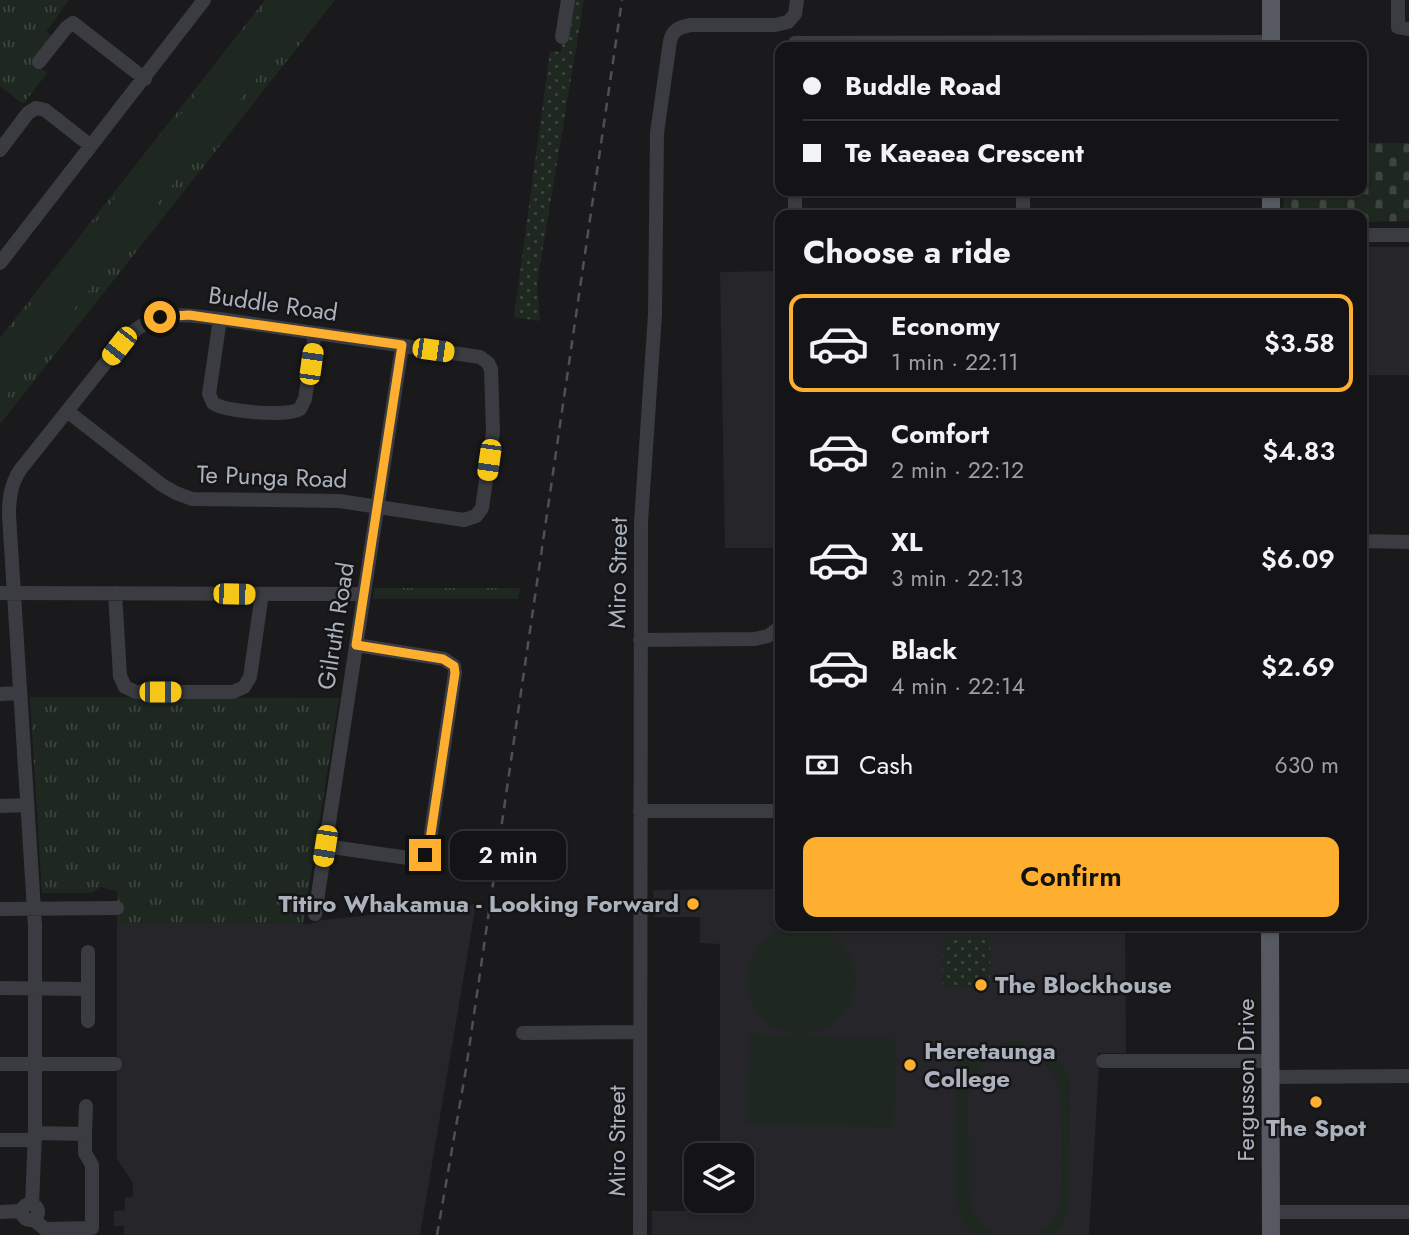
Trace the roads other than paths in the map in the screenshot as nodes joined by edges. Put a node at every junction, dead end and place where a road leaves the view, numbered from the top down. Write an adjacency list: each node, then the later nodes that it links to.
1 (204, 0): 12 (street)
2 (568, 0): 8 (street)
3 (797, 0): 6 (street)
4 (1270, 0): 10 (main road)
5 (1398, 0): 7 (street)
6 (788, 22): 9 (street); 31 (street, Miro Street)
7 (1409, 29)
8 (562, 37)
9 (795, 42)
10 (1271, 42)
11 (39, 62): 12 (street)
12 (145, 79): 14 (street)
13 (2, 143): 14 (street)
14 (91, 146): 17 (street)
15 (1367, 234): 16 (street)
16 (1409, 235)
17 (5, 245): 18 (street)
18 (0, 263)
19 (220, 319): 20 (street, Buddle Road); 20 (street); 22 (street, Buddle Road)
20 (315, 333): 21 (street, Buddle Road)
21 (402, 345): 23 (street, Gilruth Road); 23 (street, Buddle Road)
22 (67, 411): 23 (street, Te Punga Road); 26 (street, Buddle Road)
23 (377, 507): 29 (street, Gilruth Road)
24 (1367, 541): 25 (street)
25 (1409, 542)
26 (7, 593): 27 (street); 33 (street, Buddle Road)
27 (115, 593): 28 (street); 28 (street)
28 (262, 594): 29 (street)
29 (363, 594): 32 (street, Gilruth Road)
30 (775, 631): 31 (street)
31 (640, 640): 37 (street, Miro Street)
32 (356, 645): 39 (street, Gilruth Road); 39 (street)
33 (20, 693): 34 (street); 35 (street, Buddle Road)
34 (0, 694)
35 (27, 805): 36 (street); 43 (street, Buddle Road)
36 (0, 806)
37 (640, 810): 38 (street); 50 (street, Miro Street)
38 (775, 811)
39 (325, 846): 40 (street, Gilruth Road)
40 (313, 906)
41 (117, 908): 43 (street)
42 (0, 909): 43 (street)
43 (33, 909): 47 (street, Buddle Road)
44 (1270, 931): 56 (main road, Fergusson Drive)
45 (88, 952): 48 (street)
46 (0, 988): 47 (street)
47 (34, 988): 48 (street); 54 (street, Buddle Road)
48 (88, 989): 49 (street)
49 (88, 1021)
50 (639, 1032): 51 (street); 67 (street, Miro Street)
51 (523, 1033)
52 (1103, 1061): 56 (street)
53 (0, 1064): 54 (street)
54 (34, 1064): 55 (street); 60 (street, Buddle Road)
55 (116, 1064)
56 (1271, 1069): 57 (street); 64 (main road, Fergusson Drive)
57 (1409, 1076)
58 (86, 1106): 59 (street)
59 (85, 1134): 60 (street); 66 (street)
60 (34, 1137): 61 (street); 62 (street, Buddle Road)
61 (0, 1140)
62 (29, 1211): 63 (street); 66 (street)
63 (0, 1212)
64 (1271, 1212): 65 (street); 68 (main road, Fergusson Drive)
65 (1409, 1212)
66 (92, 1232)
67 (640, 1235)
68 (1271, 1235)

